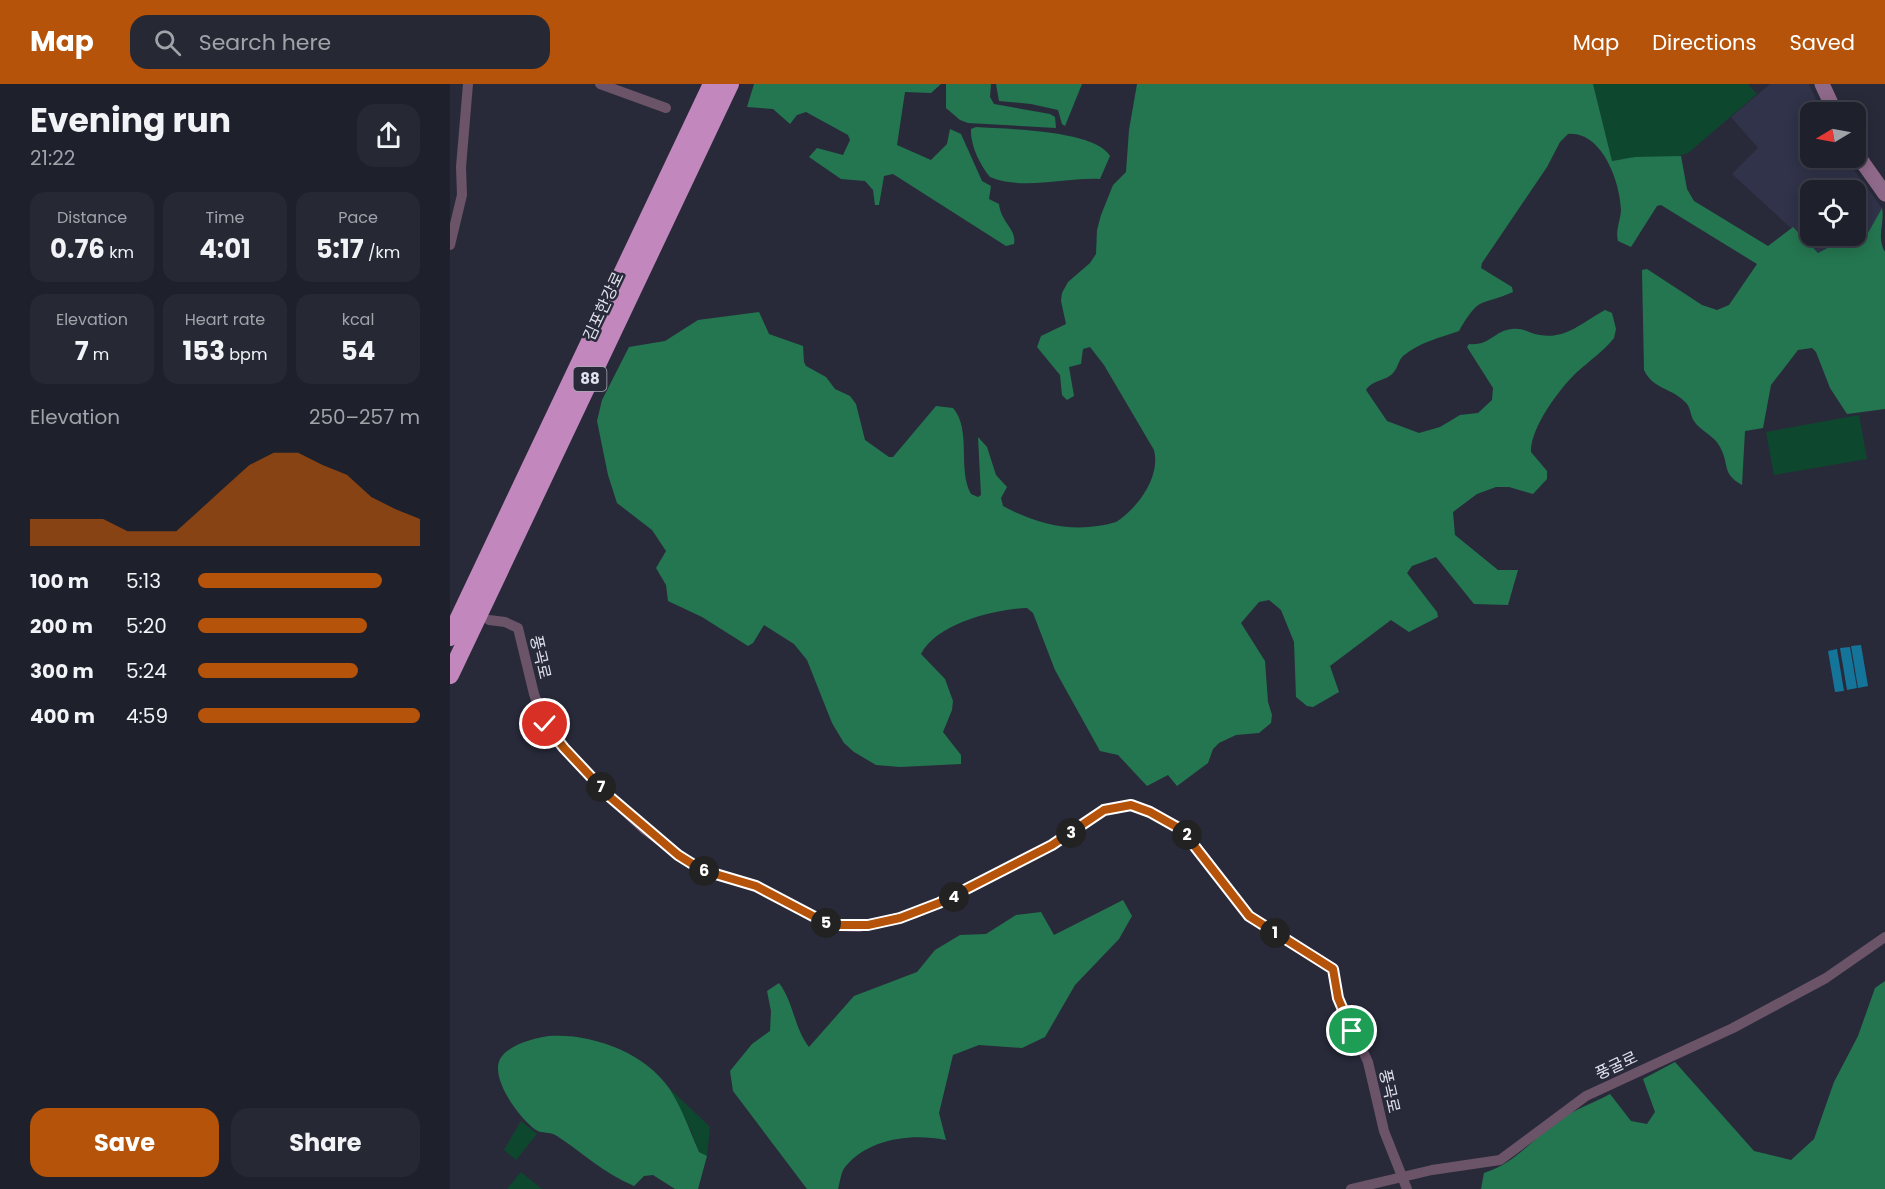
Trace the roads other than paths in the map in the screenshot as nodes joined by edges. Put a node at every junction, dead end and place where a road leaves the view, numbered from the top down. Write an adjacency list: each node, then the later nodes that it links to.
1 (468, 84): 10 (street)
2 (600, 84): 7 (street)
3 (712, 84): 12 (highway, 김포한강로 / 88)
4 (730, 84): 13 (highway, 김포한강로 / 88)
5 (1822, 84): 6 (street)
6 (1830, 102)
7 (666, 108)
8 (1866, 167): 9 (street)
9 (1885, 194)
10 (450, 245)
11 (489, 620): 15 (street, 풍곡로)
12 (450, 638)
13 (450, 675)
14 (1885, 938): 15 (street, 풍굴로)
15 (1402, 1178): 16 (street, 풍굴로); 17 (street, 풍곡로)
16 (1351, 1189)
17 (1407, 1189)

